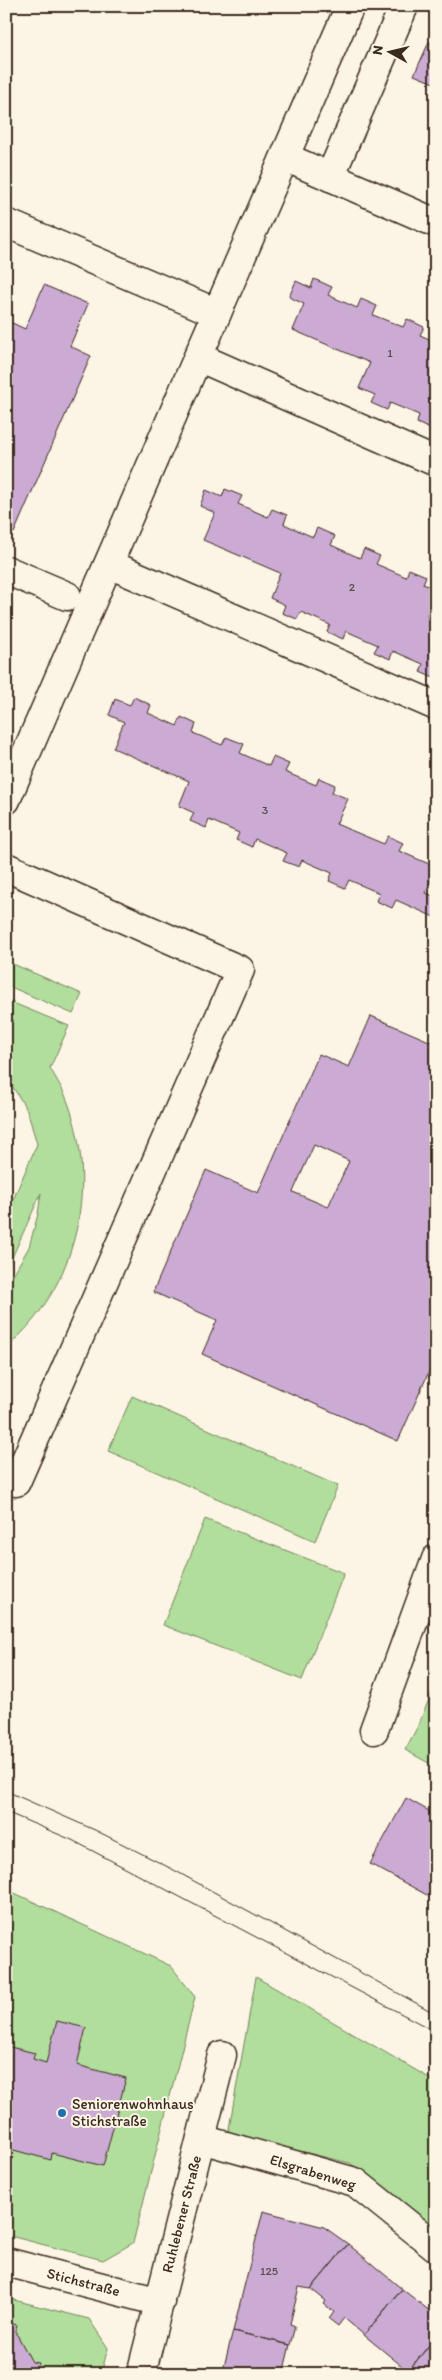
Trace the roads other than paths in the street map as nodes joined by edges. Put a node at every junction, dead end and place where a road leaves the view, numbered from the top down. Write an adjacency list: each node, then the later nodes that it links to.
1 (350, 6): 3 (street)
2 (404, 6): 4 (street)
3 (285, 157): 4 (street); 7 (street)
4 (330, 177): 6 (street)
5 (6, 223): 7 (street)
6 (436, 223)
7 (217, 313): 8 (street)
8 (198, 357): 9 (street); 10 (street)
9 (436, 462)
10 (109, 564): 13 (street); 14 (street)
11 (6, 570): 12 (street)
12 (67, 596)
13 (436, 706)
14 (6, 800)
15 (6, 867): 16 (street)
16 (16, 1482)
17 (436, 1559): 18 (street)
18 (374, 1730)
19 (222, 2055): 20 (street, Ruhlebener Straße)
20 (200, 2139): 21 (street, Elsgrabenweg); 23 (street, Ruhlebener Straße)
21 (436, 2247)
22 (6, 2262): 23 (street, Stichstraße)
23 (160, 2302): 24 (street, Ruhlebener Straße)
24 (141, 2374)

